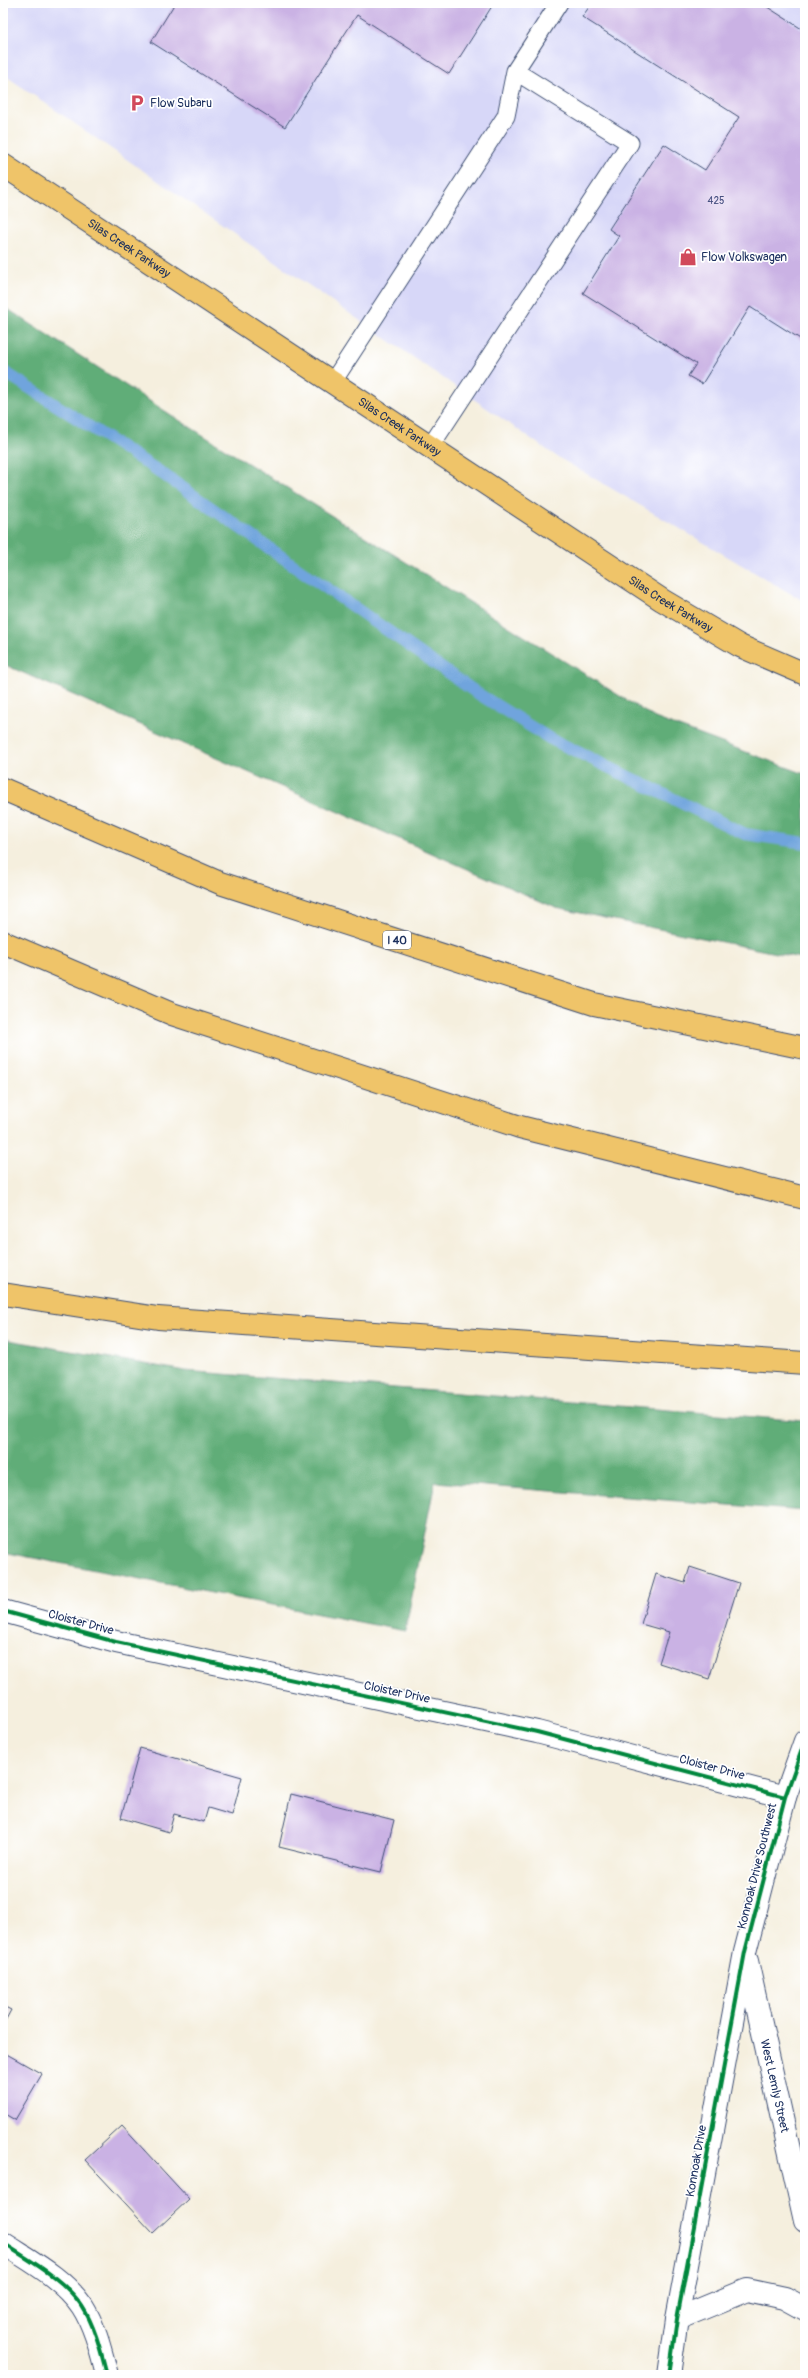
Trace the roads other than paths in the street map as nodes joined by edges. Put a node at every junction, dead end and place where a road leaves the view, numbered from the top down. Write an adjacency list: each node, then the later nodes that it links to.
1 (559, 3): 2 (lane)
2 (515, 71): 4 (lane); 5 (lane)
3 (3, 165): 4 (main road, Silas Creek Parkway)
4 (332, 383): 5 (main road, Silas Creek Parkway)
5 (430, 447): 6 (main road, Silas Creek Parkway)
6 (805, 674)
7 (3, 789): 9 (main road, I 40)
8 (3, 942): 10 (main road)
9 (805, 1048)
10 (805, 1198)
11 (3, 1294): 12 (main road)
12 (805, 1363)
13 (3, 1611): 15 (street, Cloister Drive)
14 (805, 1741): 15 (street, Konnoak Drive Southwest)
15 (785, 1797): 16 (street, Konnoak Drive Southwest)
16 (746, 1952): 17 (street, West Lemly Street); 20 (street, Konnoak Drive)
17 (805, 2221)
18 (3, 2243): 21 (street)
19 (805, 2309): 20 (street)
20 (677, 2319): 22 (street, Konnoak Drive)
21 (107, 2375)
22 (669, 2375)

